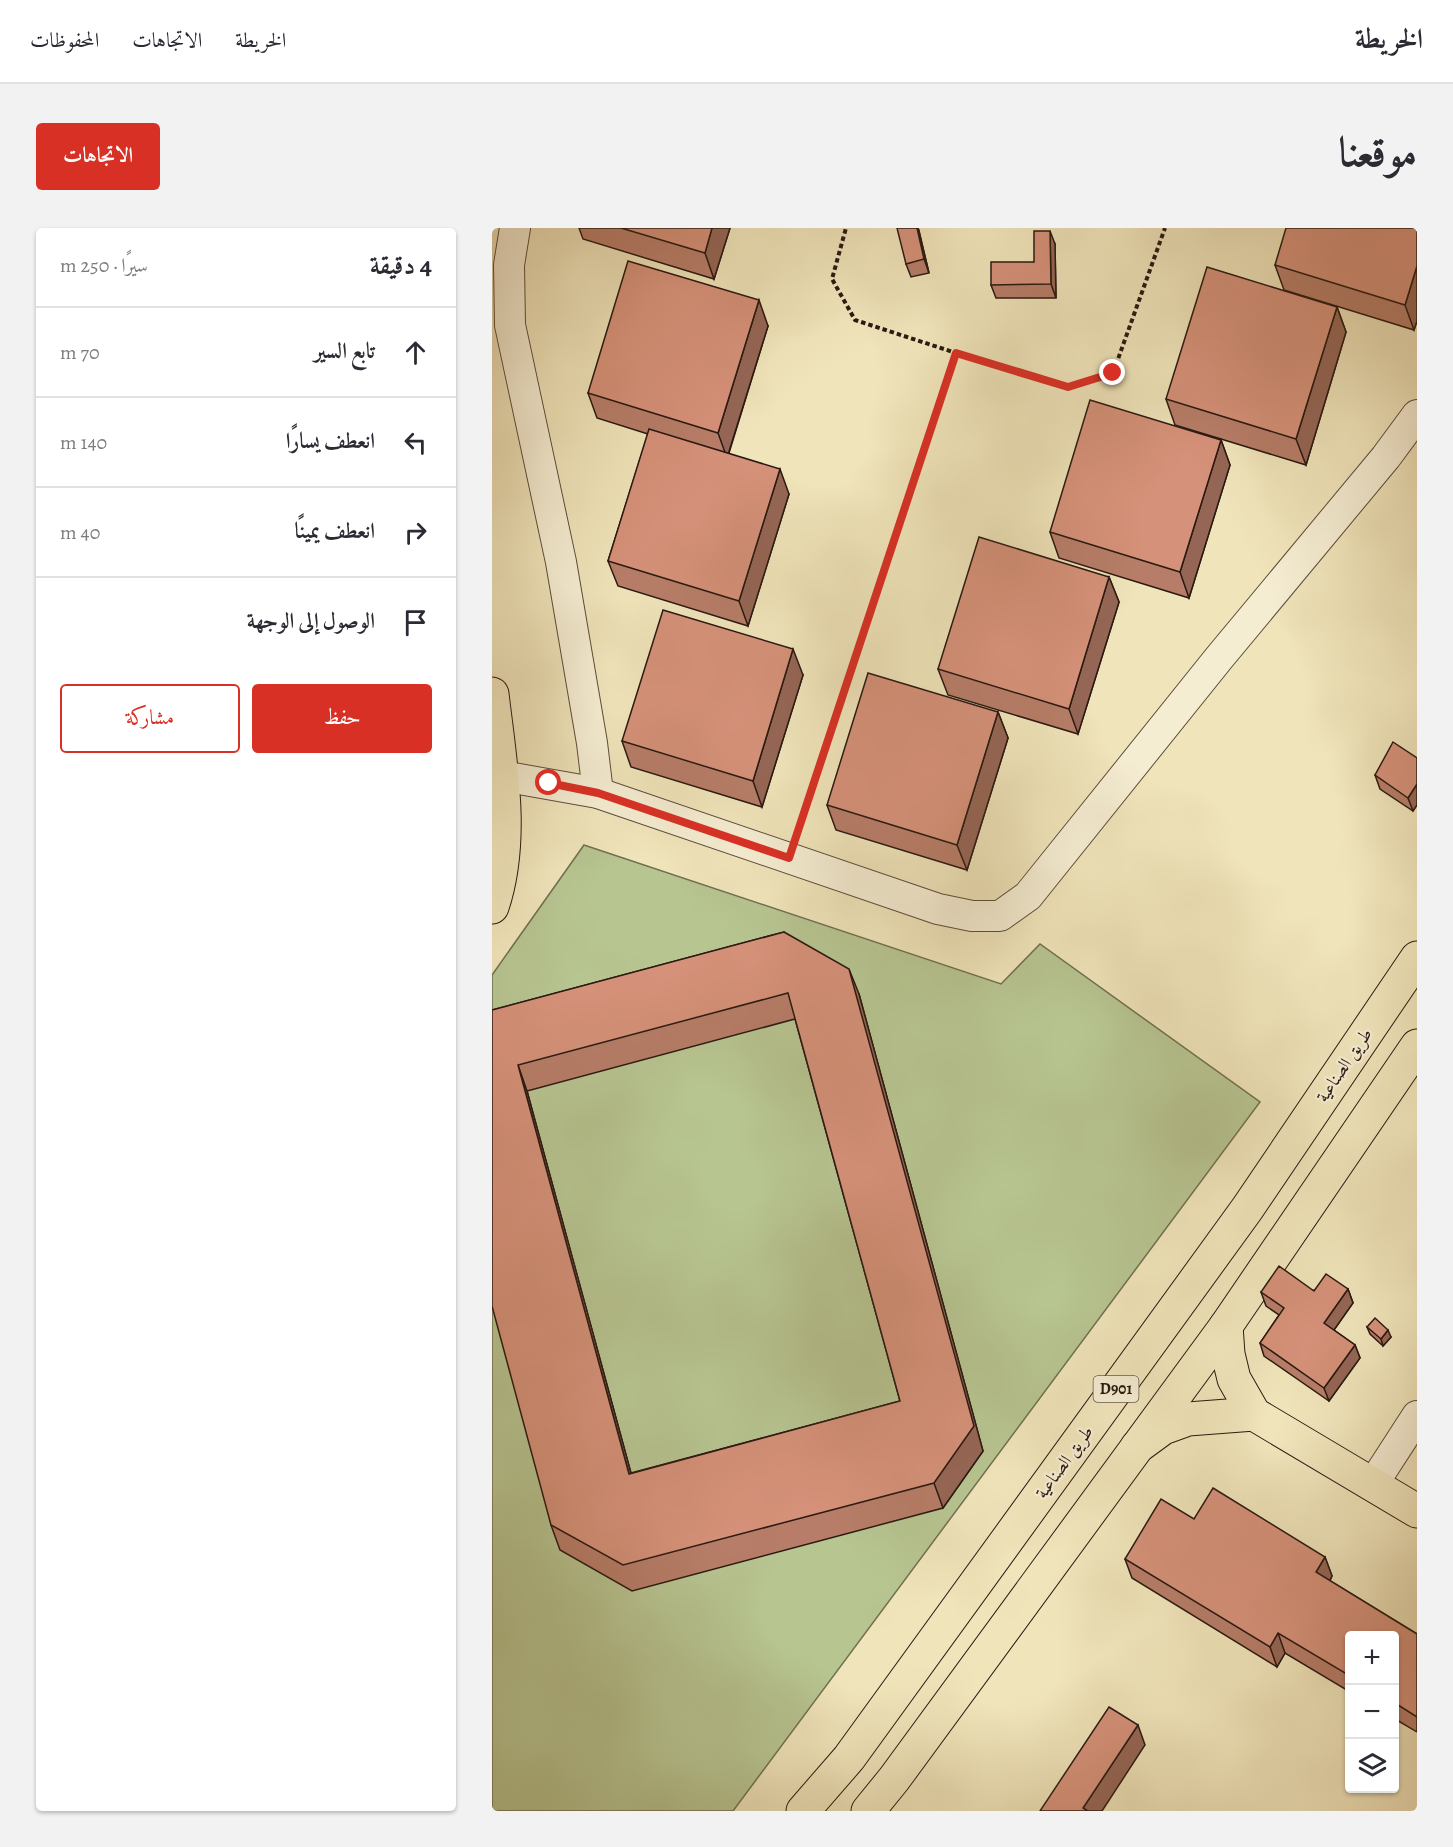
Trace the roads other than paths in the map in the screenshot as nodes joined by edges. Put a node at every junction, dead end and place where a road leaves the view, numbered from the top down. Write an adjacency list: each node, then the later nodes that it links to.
1 (515, 228): 5 (street)
2 (1417, 415): 5 (street)
3 (492, 694): 4 (main road)
4 (502, 776): 5 (street); 6 (main road)
5 (598, 793)
6 (492, 907)
7 (1417, 958): 15 (main road, طريق الصناعية / D901)
8 (1417, 1046): 9 (main road, D901)
9 (1226, 1326): 10 (main road); 12 (main road, D901)
10 (1254, 1414): 12 (main road); 13 (main road)
11 (1417, 1416): 13 (street)
12 (1137, 1448): 16 (main road, D901)
13 (1373, 1484): 14 (main road)
14 (1417, 1511)
15 (803, 1811)
16 (868, 1811)

